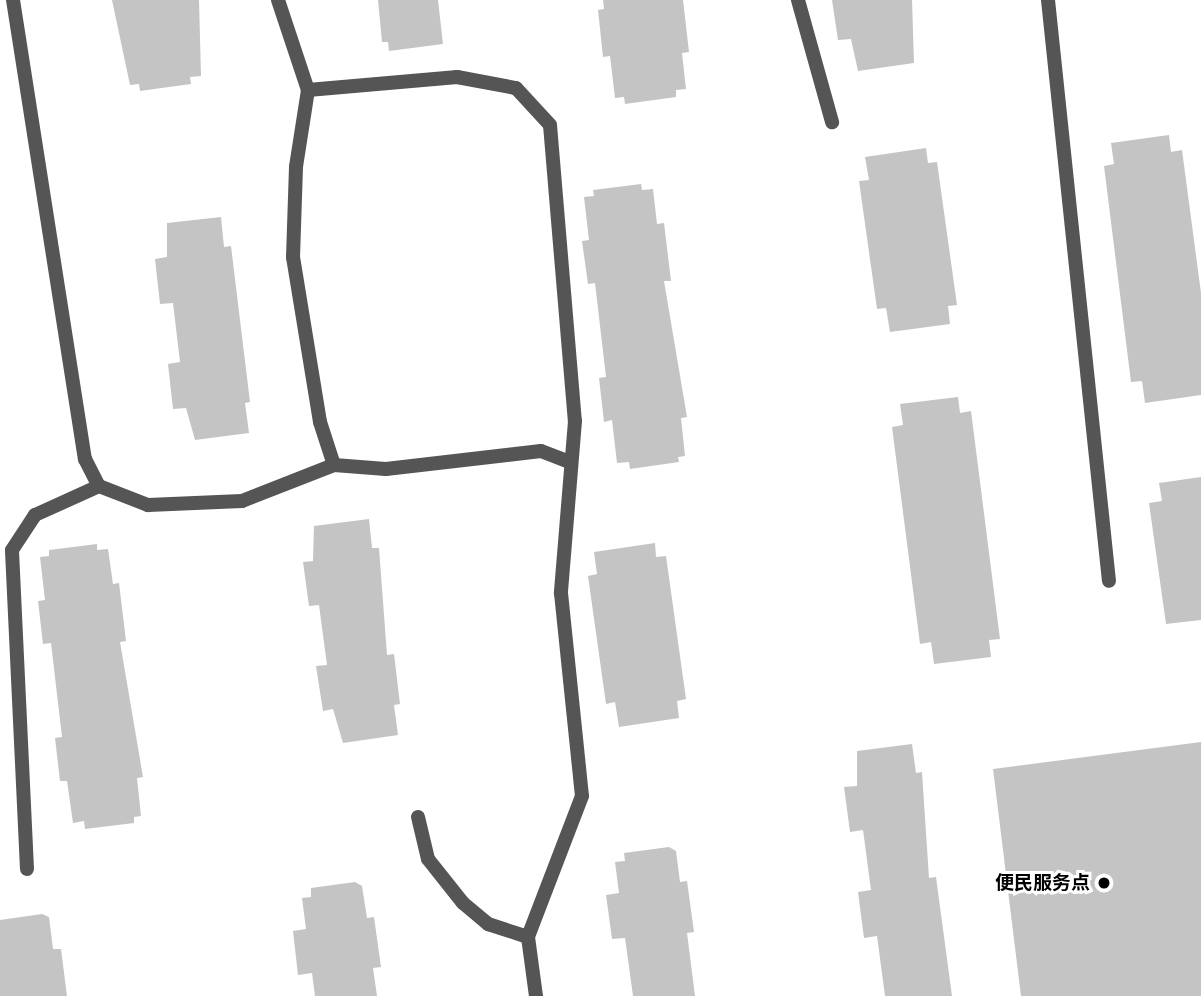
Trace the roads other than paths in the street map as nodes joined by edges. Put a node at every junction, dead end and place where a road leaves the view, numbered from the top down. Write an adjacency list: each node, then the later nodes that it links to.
1 (13, 0): 9 (street)
2 (278, 0): 5 (street)
3 (798, 0): 6 (street)
4 (1048, 0): 10 (street)
5 (308, 90): 7 (street); 8 (street)
6 (832, 122)
7 (570, 462): 8 (street); 13 (street)
8 (334, 465): 9 (street)
9 (99, 486): 12 (street)
10 (1109, 581)
11 (418, 817): 13 (street)
12 (27, 869)
13 (528, 937): 14 (street)
14 (536, 996)

